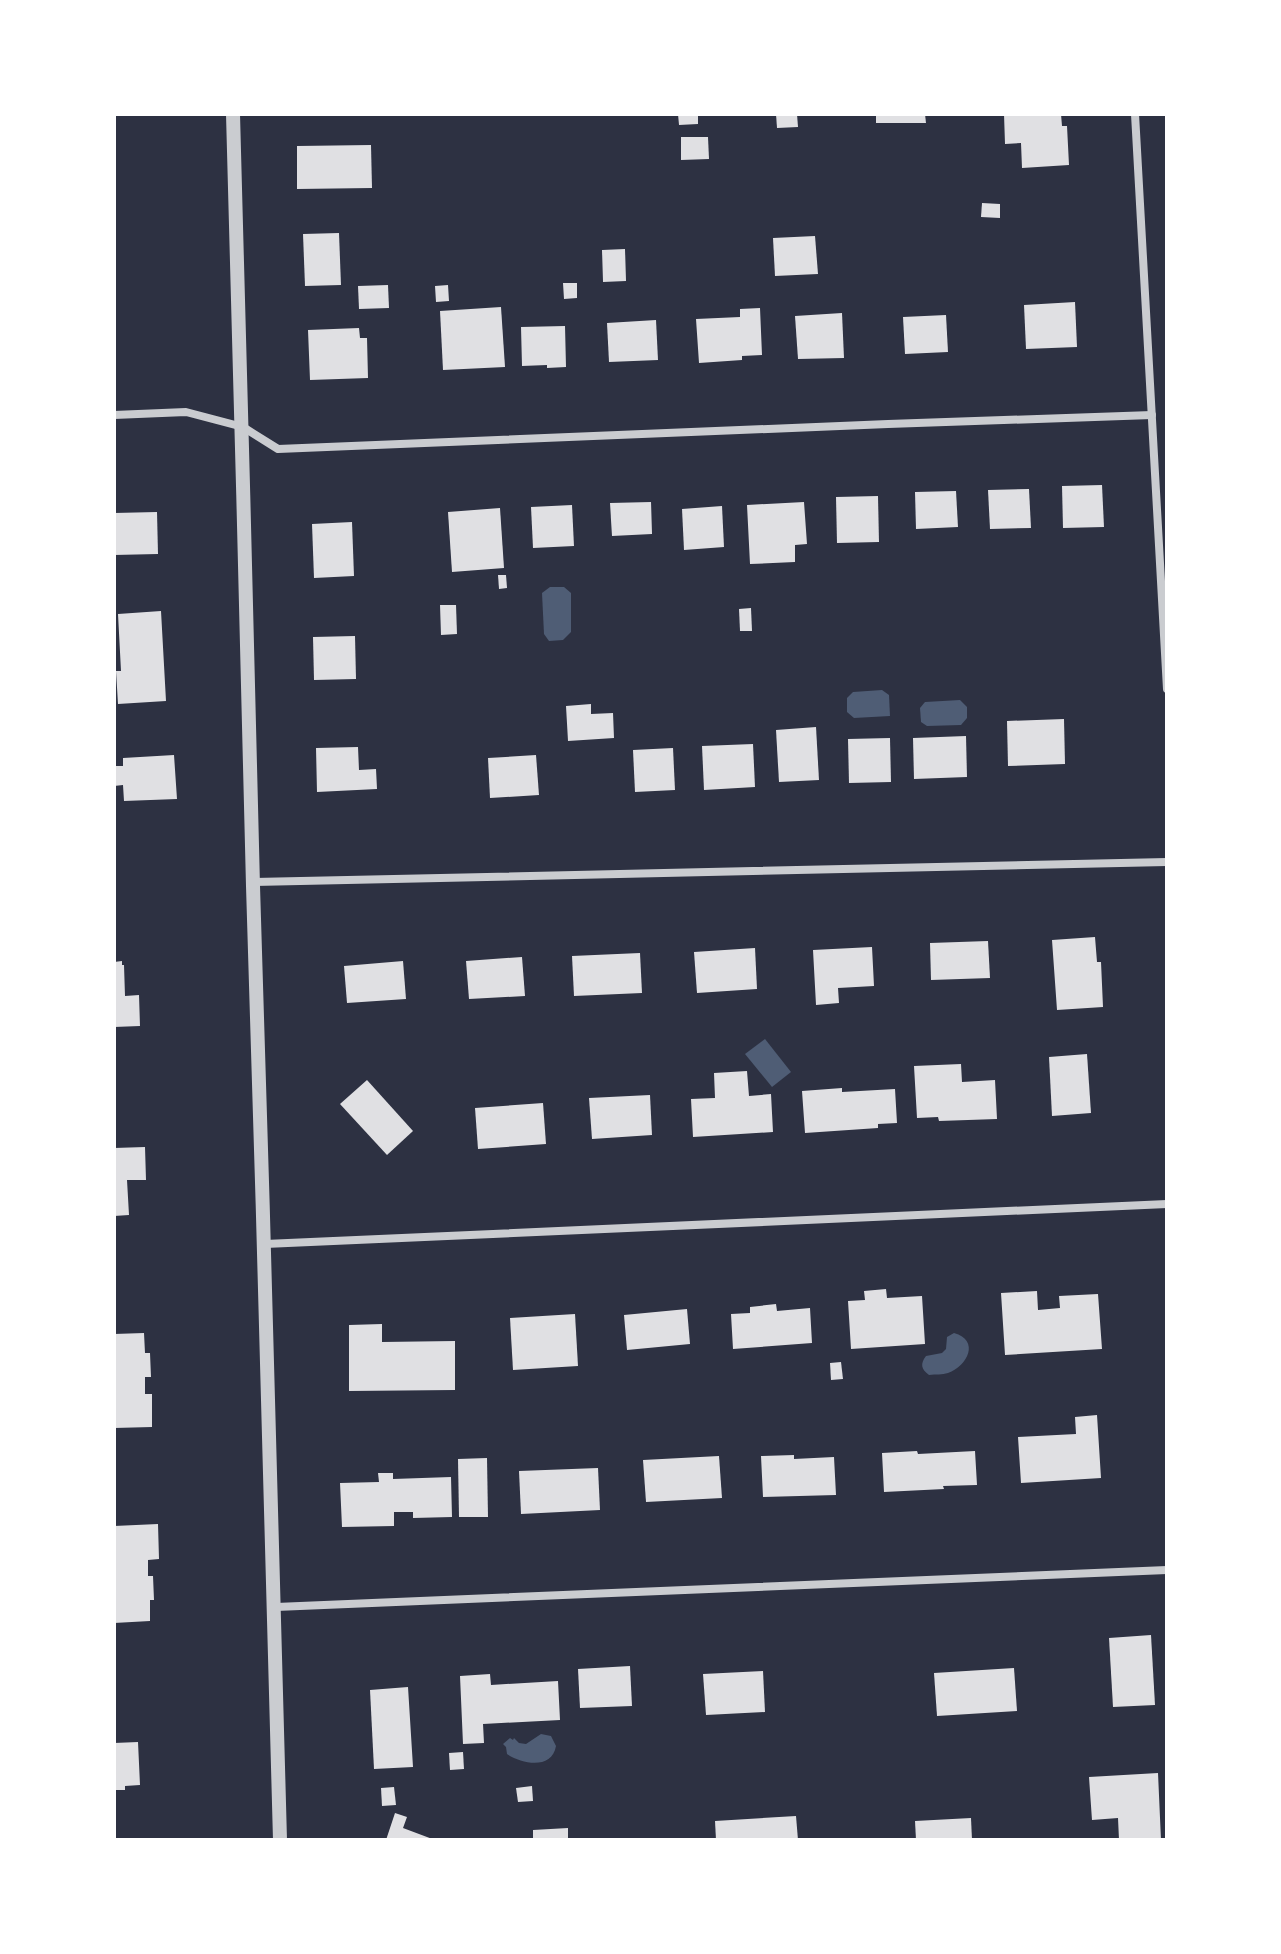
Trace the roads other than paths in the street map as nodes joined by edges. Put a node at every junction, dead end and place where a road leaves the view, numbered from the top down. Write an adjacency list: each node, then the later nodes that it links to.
1 (233, 114): 5 (street)
2 (1135, 114): 4 (street)
3 (114, 415): 5 (street)
4 (1152, 415): 5 (street); 6 (street)
5 (243, 427): 8 (street)
6 (1167, 689)
7 (1167, 862): 8 (street)
8 (253, 882): 10 (street)
9 (1167, 1204): 10 (street)
10 (265, 1244): 12 (street)
11 (1167, 1570): 12 (street)
12 (276, 1607): 13 (street)
13 (280, 1840)

